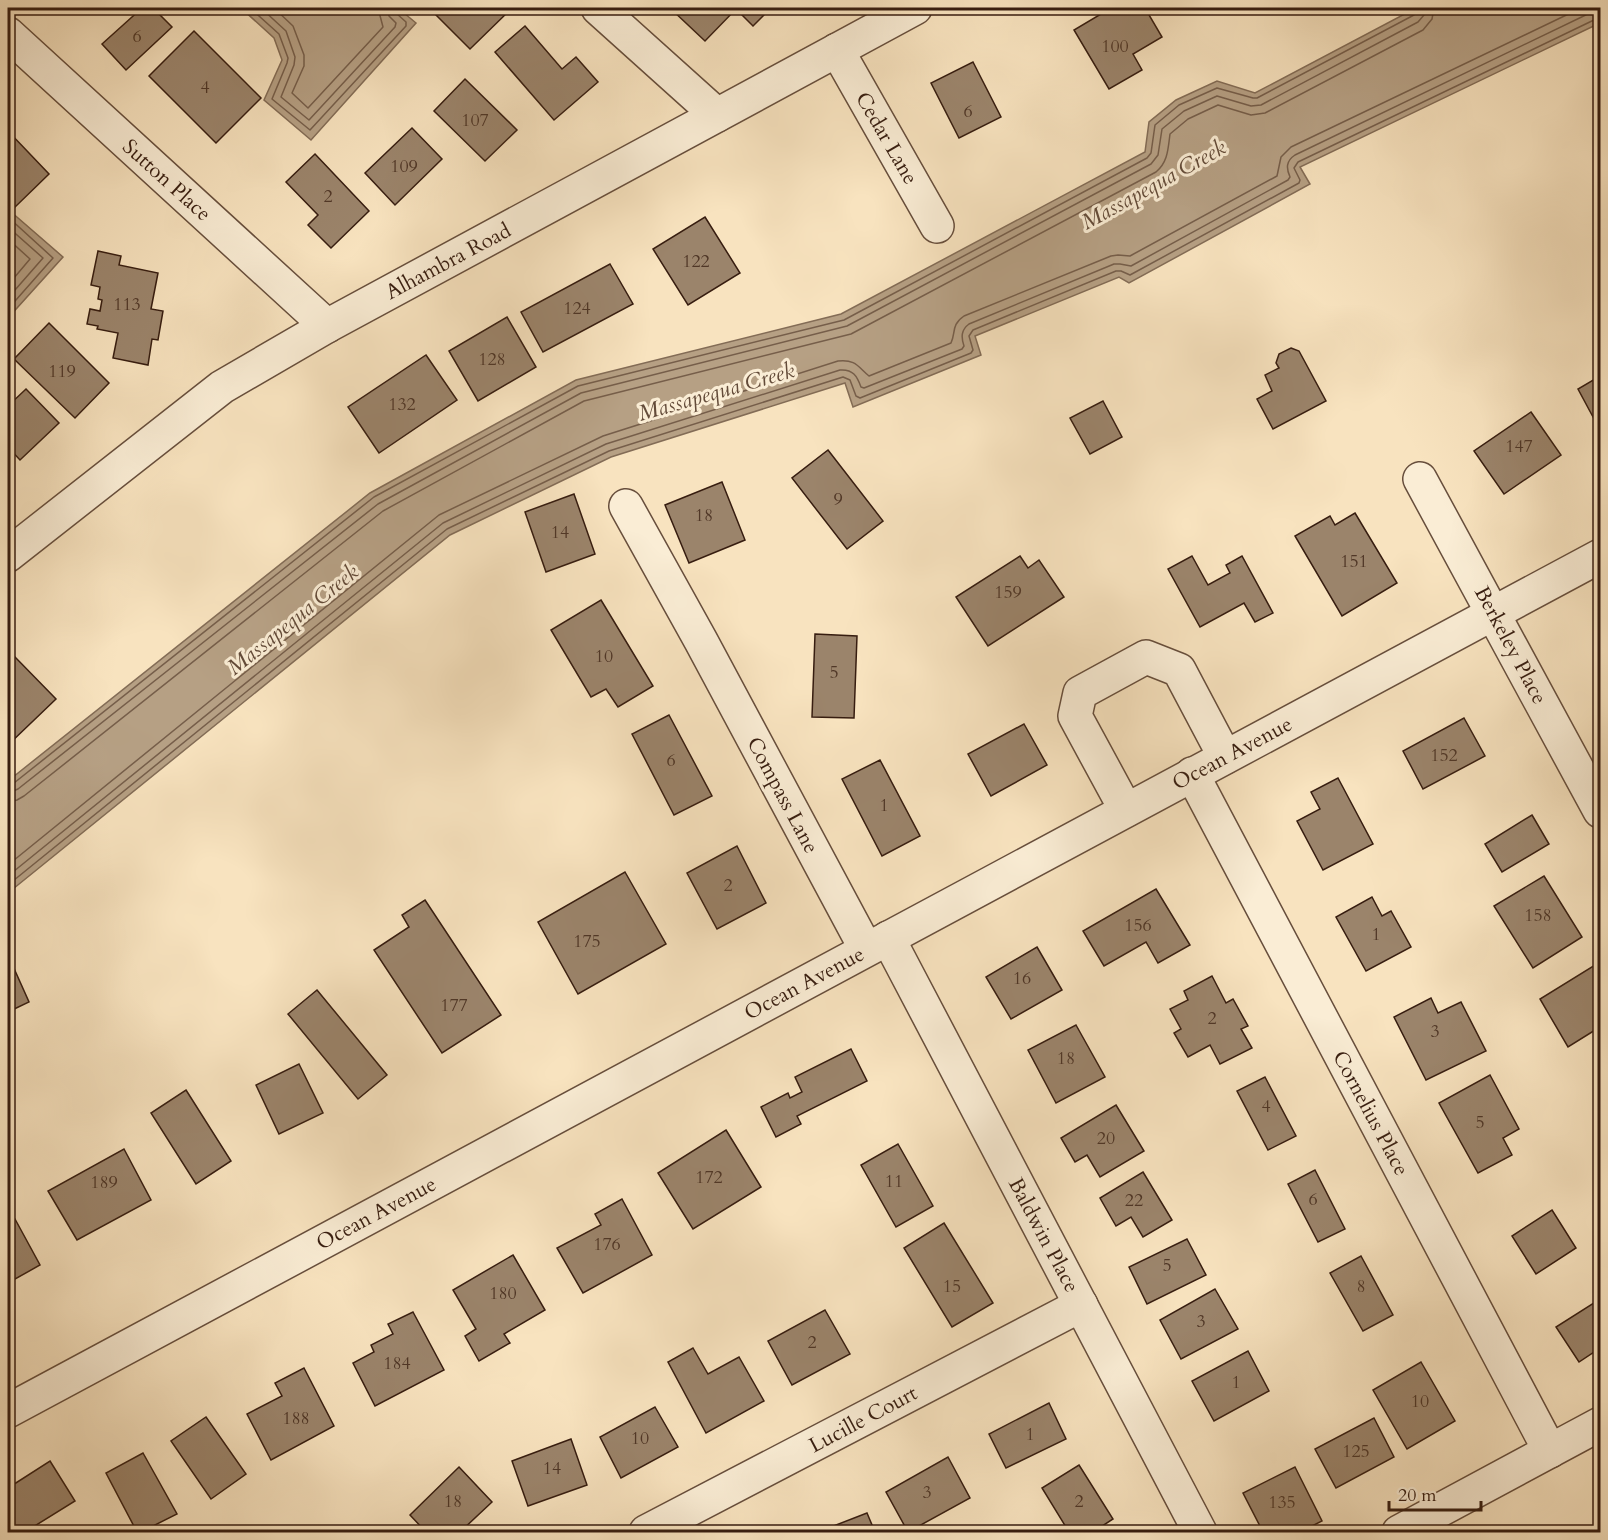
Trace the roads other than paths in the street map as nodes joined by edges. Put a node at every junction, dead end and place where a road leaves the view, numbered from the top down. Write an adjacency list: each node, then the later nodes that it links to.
1 (598, 8): 5 (street)
2 (915, 8): 4 (street, Alhambra Road)
3 (8, 34): 7 (street, Sutton Place)
4 (837, 50): 5 (street, Alhambra Road); 6 (street, Cedar Lane)
5 (717, 115): 7 (street, Alhambra Road)
6 (937, 226)
7 (327, 326): 10 (street, Alhambra Road)
8 (1420, 479): 12 (street, Berkeley Place)
9 (627, 506): 17 (street, Compass Lane)
10 (8, 555)
11 (1600, 556): 12 (street, Ocean Avenue)
12 (1494, 613): 13 (street, Ocean Avenue); 16 (street, Berkeley Place)
13 (1225, 757): 14 (street, Ocean Avenue); 15 (street)
14 (1192, 774): 15 (street, Ocean Avenue); 21 (street, Cornelius Place)
15 (1126, 810): 17 (street, Ocean Avenue)
16 (1600, 811)
17 (877, 944): 18 (street, Baldwin Place); 19 (street, Ocean Avenue)
18 (1080, 1305): 22 (street, Lucille Court); 23 (street, Baldwin Place)
19 (8, 1411)
20 (1600, 1424): 21 (street)
21 (1550, 1451): 24 (street)
22 (646, 1533)
23 (1200, 1533)
24 (1399, 1533)

